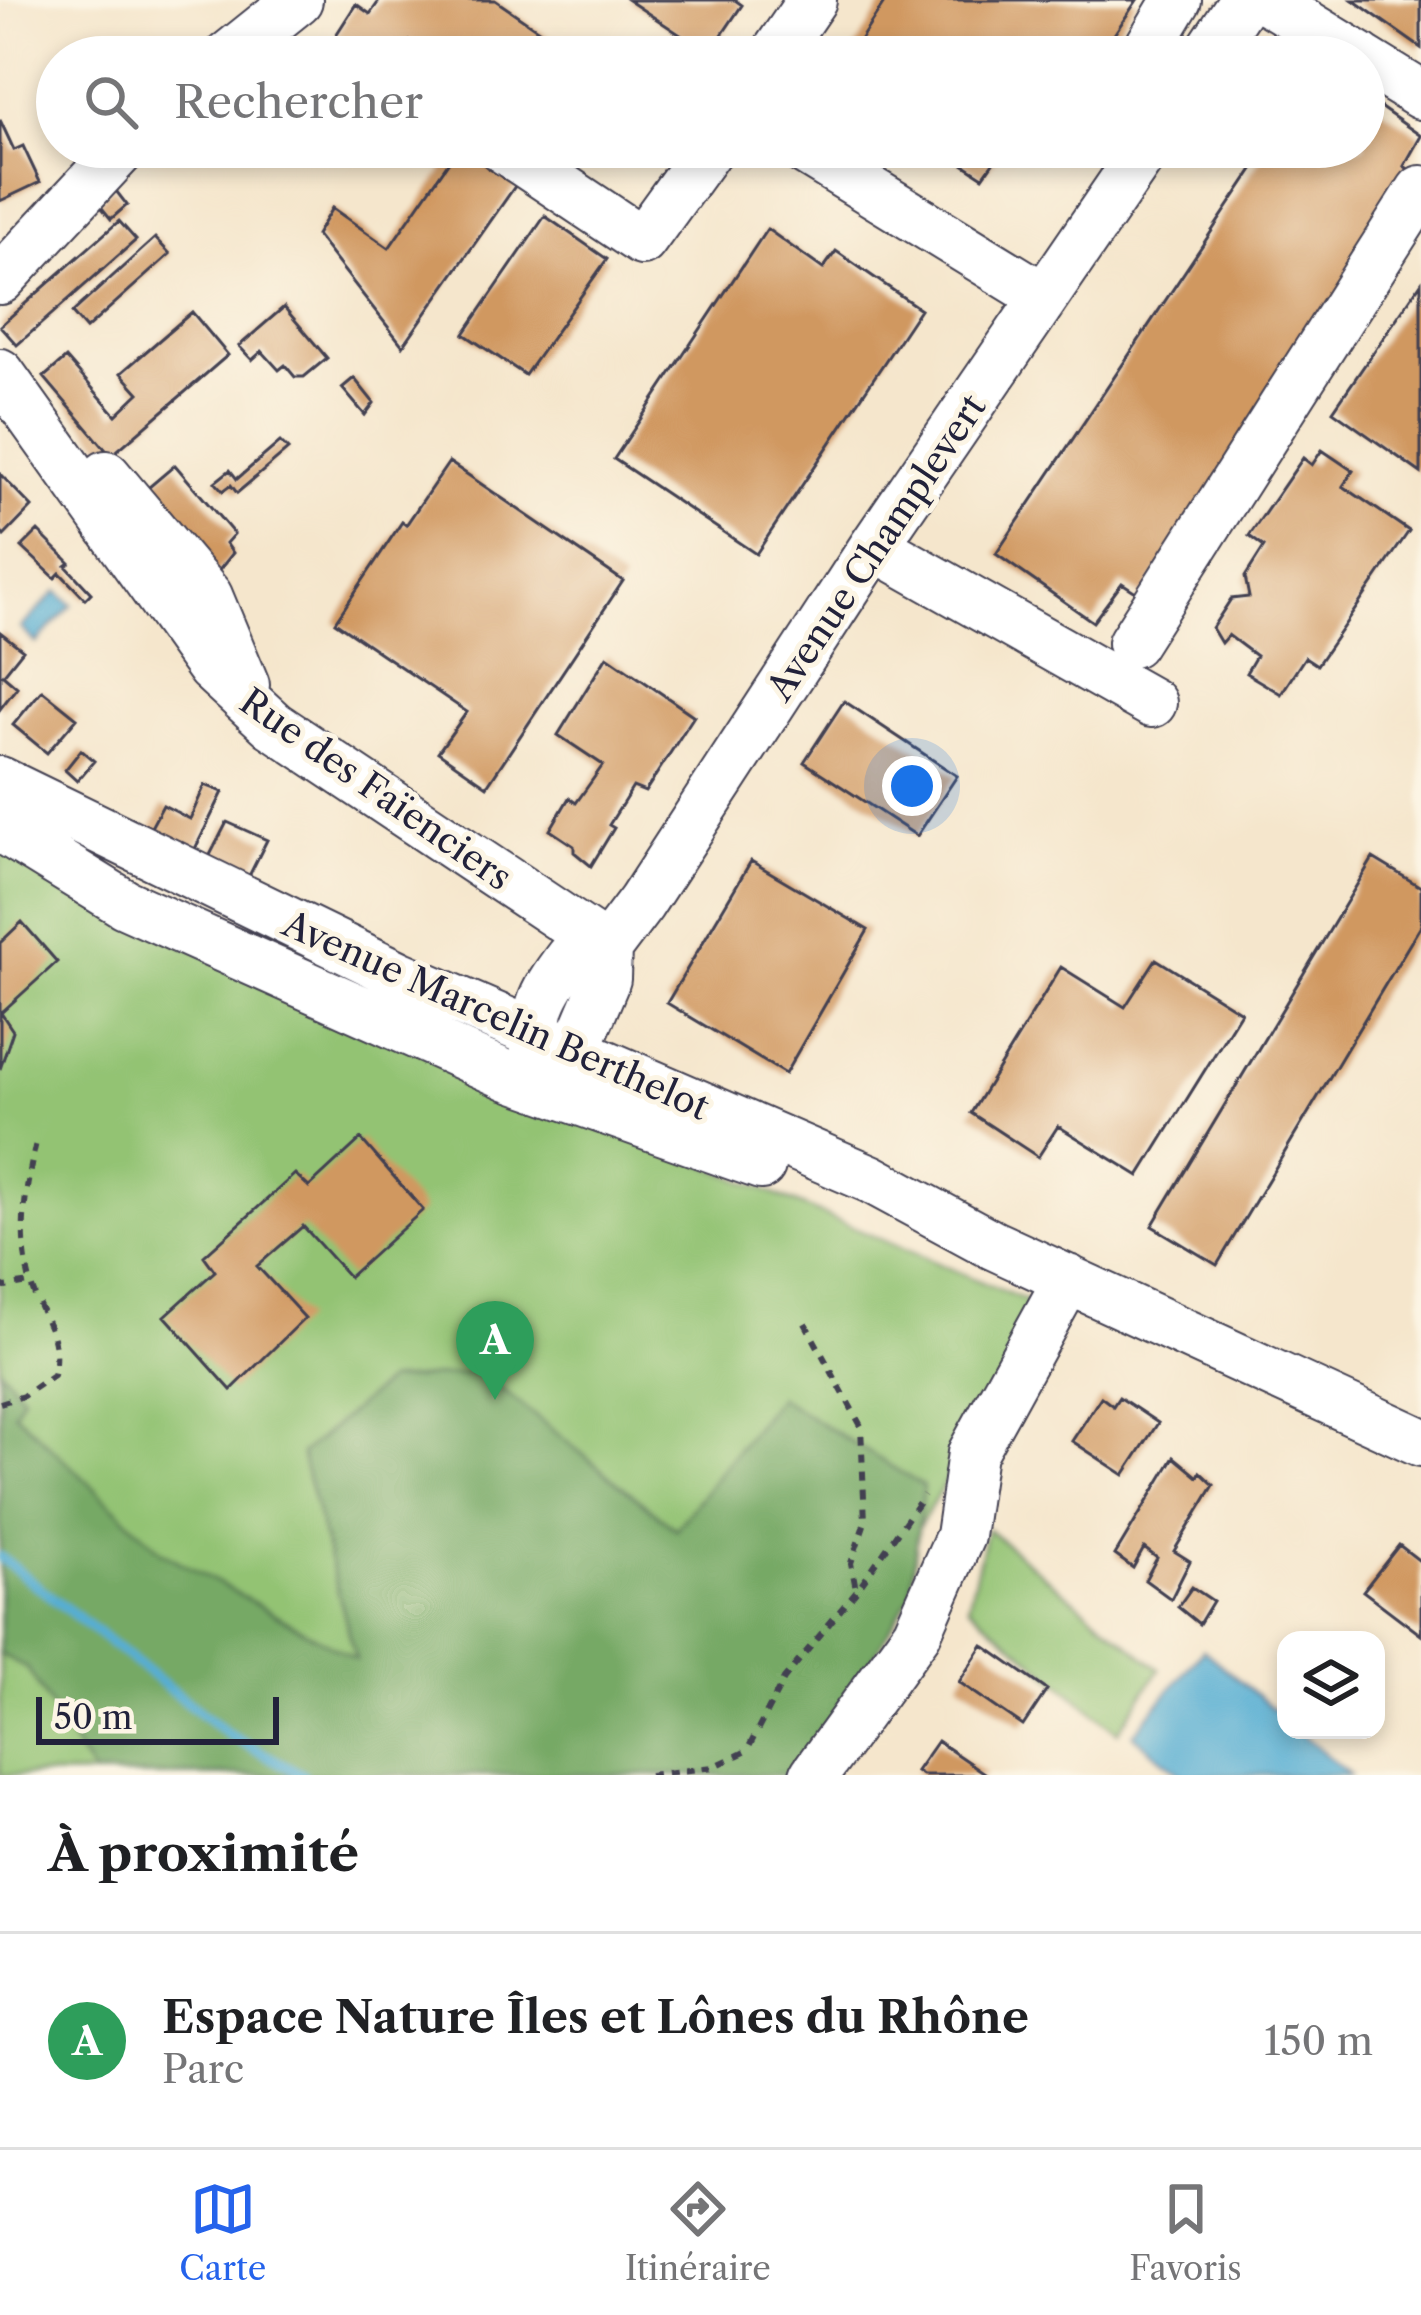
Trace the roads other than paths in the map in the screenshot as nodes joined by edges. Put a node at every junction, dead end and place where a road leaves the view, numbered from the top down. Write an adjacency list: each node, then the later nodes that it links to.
1 (298, 0): 6 (street)
2 (812, 0): 7 (street)
3 (1177, 0): 8 (street)
4 (1244, 0): 9 (street)
5 (1267, 0): 10 (street)
6 (253, 36)
7 (787, 36)
8 (1156, 36)
9 (1220, 36)
10 (1326, 36)
11 (1385, 72): 12 (street)
12 (1421, 95)
13 (104, 168): 19 (street)
14 (532, 168): 15 (street)
15 (695, 168)
16 (833, 168): 20 (street)
17 (1133, 168): 20 (street, Avenue Champlevert)
18 (1421, 190): 23 (street)
19 (0, 280)
20 (1044, 297): 22 (street, Avenue Champlevert)
21 (3, 377): 27 (street, Rue des Faïenciers)
22 (874, 546): 24 (street); 27 (street, Avenue Champlevert)
23 (1132, 643)
24 (1152, 703)
25 (0, 782): 28 (street, Avenue Marcelin Berthelot)
26 (0, 827): 28 (street, Avenue Marcelin Berthelot)
27 (607, 948): 29 (street)
28 (390, 998): 29 (street, Avenue Marcelin Berthelot)
29 (549, 1059): 30 (street, Avenue Marcelin Berthelot)
30 (1068, 1279): 31 (street, Avenue Marcelin Berthelot); 32 (street)
31 (1421, 1442)
32 (823, 1772)

